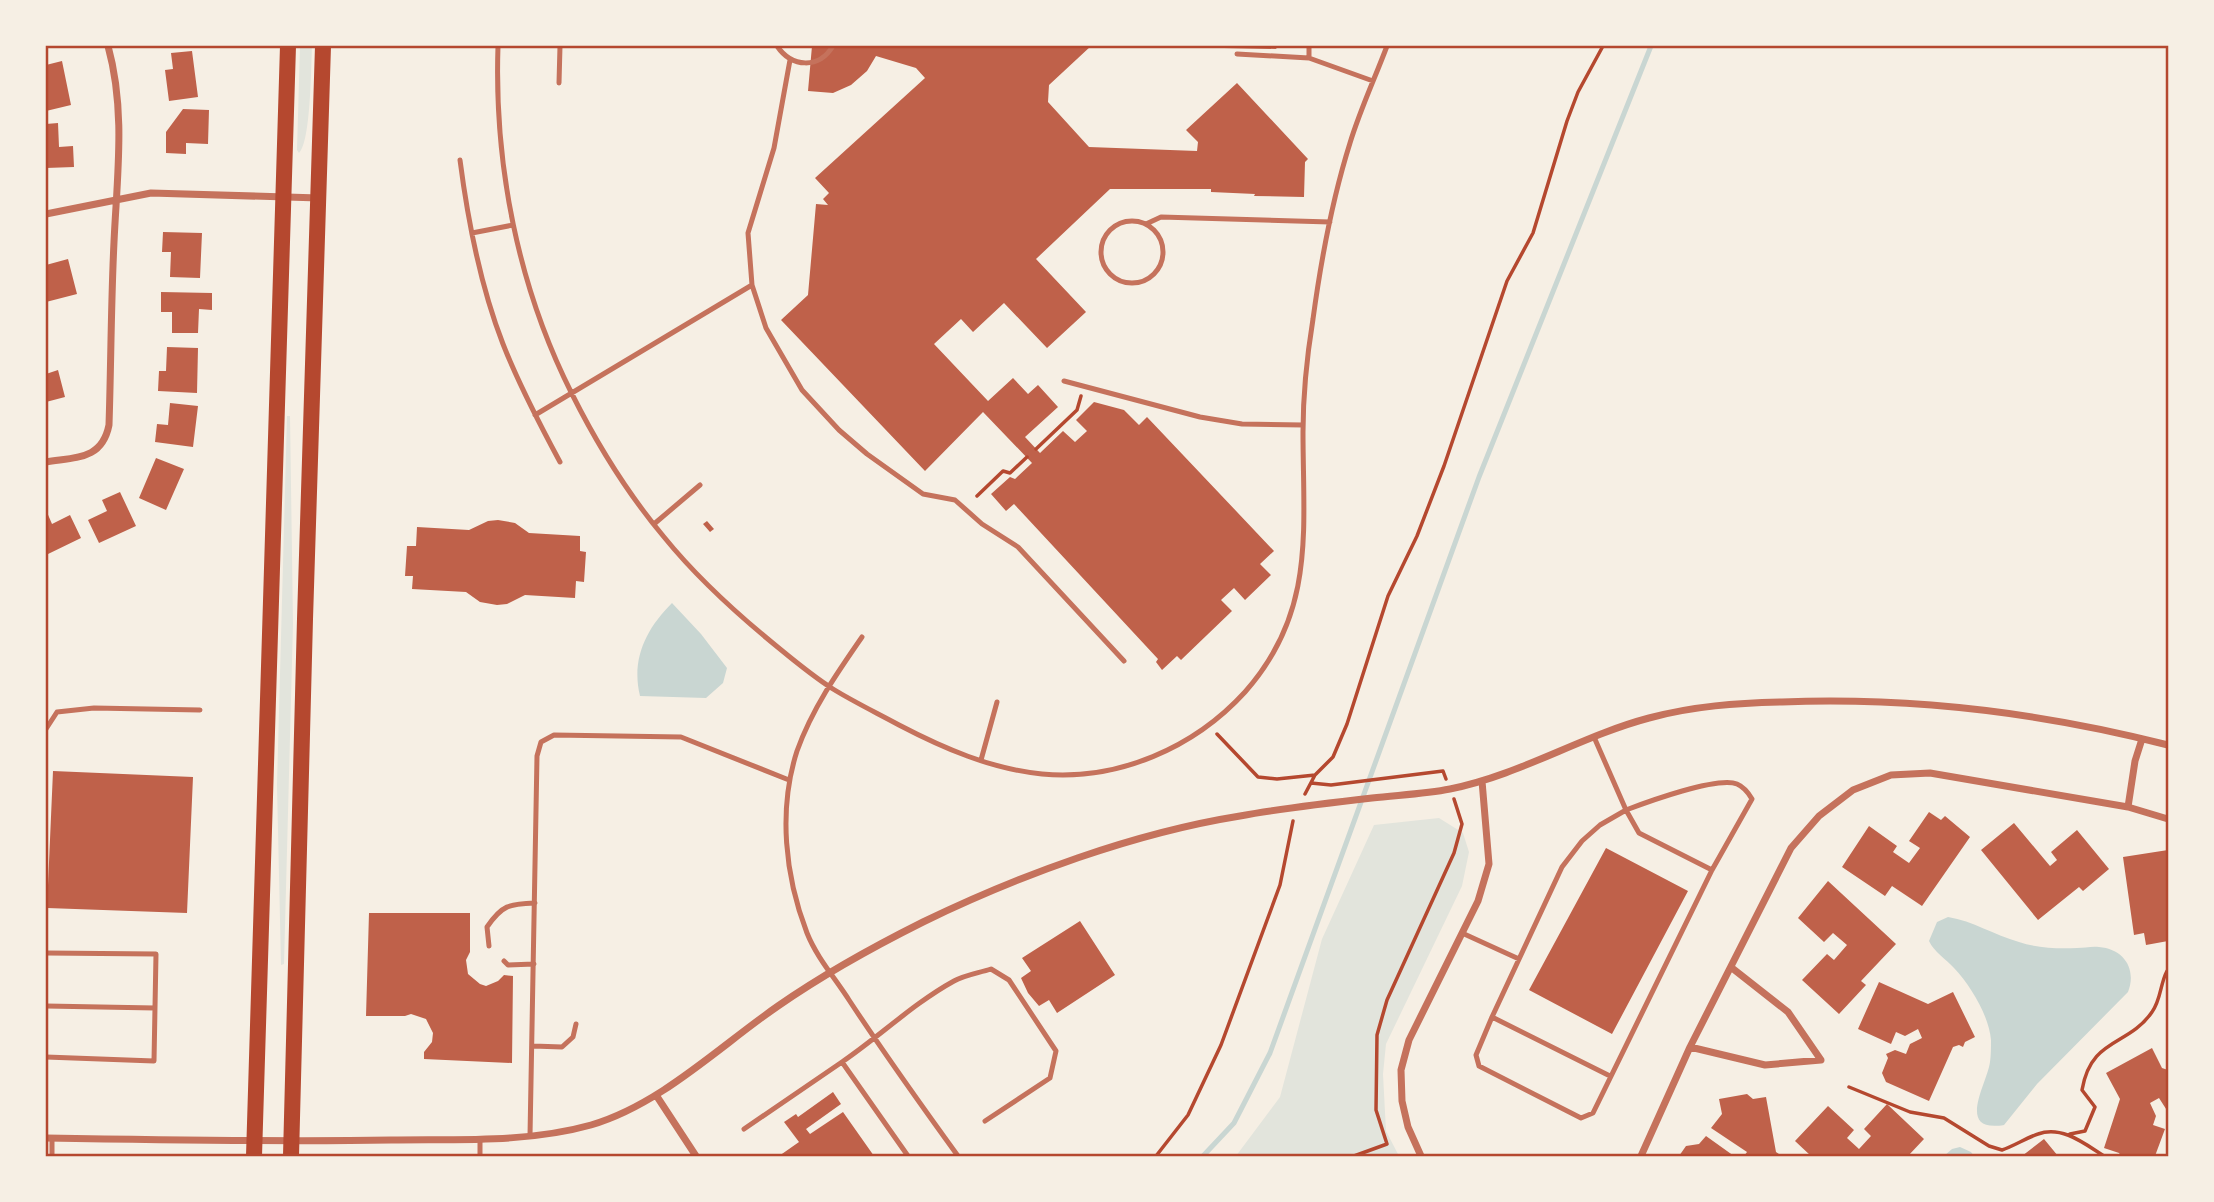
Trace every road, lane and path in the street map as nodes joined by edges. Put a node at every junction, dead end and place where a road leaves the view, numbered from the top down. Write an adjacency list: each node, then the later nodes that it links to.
1 (108, 46): 18 (street)
2 (288, 46): 17 (main road)
3 (323, 46): 19 (main road)
4 (498, 46): 23 (lane)
5 (560, 46): 15 (lane)
6 (778, 46): 13 (lane)
7 (833, 46): 13 (lane)
8 (1309, 46): 12 (lane)
9 (1387, 46): 14 (lane)
10 (1603, 46): 50 (path)
11 (1237, 54): 12 (lane)
12 (1309, 58): 14 (lane)
13 (790, 60): 25 (lane)
14 (1373, 81): 21 (lane)
15 (559, 83)
16 (460, 160): 24 (lane)
17 (282, 197): 18 (street); 19 (street); 89 (main road)
18 (117, 198): 20 (street); 34 (street)
19 (319, 198): 90 (main road)
20 (46, 214)
21 (1329, 222): 22 (lane); 30 (lane)
22 (1146, 224): 22 (lane)
23 (513, 226): 24 (lane); 28 (lane)
24 (472, 233): 29 (lane)
25 (752, 285): 28 (lane); 39 (lane)
26 (1064, 381): 27 (lane)
27 (1083, 386): 30 (lane); 31 (path)
28 (572, 394): 29 (lane); 37 (lane)
29 (535, 415): 33 (lane)
30 (1303, 425): 48 (lane)
31 (1036, 449)
32 (1027, 457): 36 (path)
33 (560, 461)
34 (46, 463)
35 (700, 485): 37 (lane)
36 (977, 496)
37 (654, 524): 40 (lane)
38 (862, 637): 40 (lane)
39 (1124, 661)
40 (828, 686): 48 (lane); 51 (lane)
41 (997, 702): 48 (lane)
42 (200, 710): 43 (lane)
43 (46, 729)
44 (1217, 734): 50 (path)
45 (1594, 737): 46 (street); 52 (street); 56 (lane)
46 (2142, 738): 47 (street); 55 (street)
47 (2168, 746)
48 (981, 760)
49 (1441, 771): 53 (path)
50 (1315, 775): 53 (path)
51 (789, 779): 61 (lane); 70 (lane)
52 (1482, 781): 62 (street); 70 (street)
53 (1311, 783): 54 (path)
54 (1307, 790)
55 (2128, 807): 58 (street); 68 (street)
56 (1626, 810): 60 (lane); 60 (lane); 65 (lane)
57 (1460, 812): 97 (path)
58 (2168, 819)
59 (1292, 825): 96 (path)
60 (1712, 870): 80 (lane)
61 (535, 904): 63 (lane); 67 (lane)
62 (1462, 933): 65 (lane); 98 (street)
63 (489, 946)
64 (46, 953): 72 (lane)
65 (1519, 959): 73 (lane)
66 (504, 961): 67 (lane)
67 (534, 964): 76 (lane)
68 (1732, 968): 77 (street); 77 (street)
69 (2167, 971): 85 (path)
70 (829, 973): 75 (lane); 82 (street)
71 (46, 1006): 72 (lane)
72 (155, 1008): 78 (lane)
73 (1492, 1017): 80 (lane); 80 (lane)
74 (576, 1024): 76 (lane)
75 (875, 1040): 79 (lane); 83 (lane); 95 (lane)
76 (533, 1046): 86 (lane)
77 (1690, 1047): 99 (street)
78 (46, 1057)
79 (842, 1062): 84 (lane); 94 (lane)
80 (1610, 1076)
81 (1849, 1087): 85 (path)
82 (656, 1095): 86 (street); 93 (street)
83 (985, 1121)
84 (744, 1129)
85 (2068, 1135): 100 (path)
86 (530, 1136): 88 (street)
87 (49, 1139): 89 (street); 91 (lane)
88 (480, 1139): 90 (street); 92 (lane)
89 (254, 1149): 90 (street)
90 (291, 1149)
91 (51, 1157)
92 (480, 1157)
93 (696, 1157)
94 (908, 1157)
95 (958, 1157)
96 (1156, 1157)
97 (1354, 1157)
98 (1421, 1157)
99 (1641, 1157)
100 (2104, 1157)

